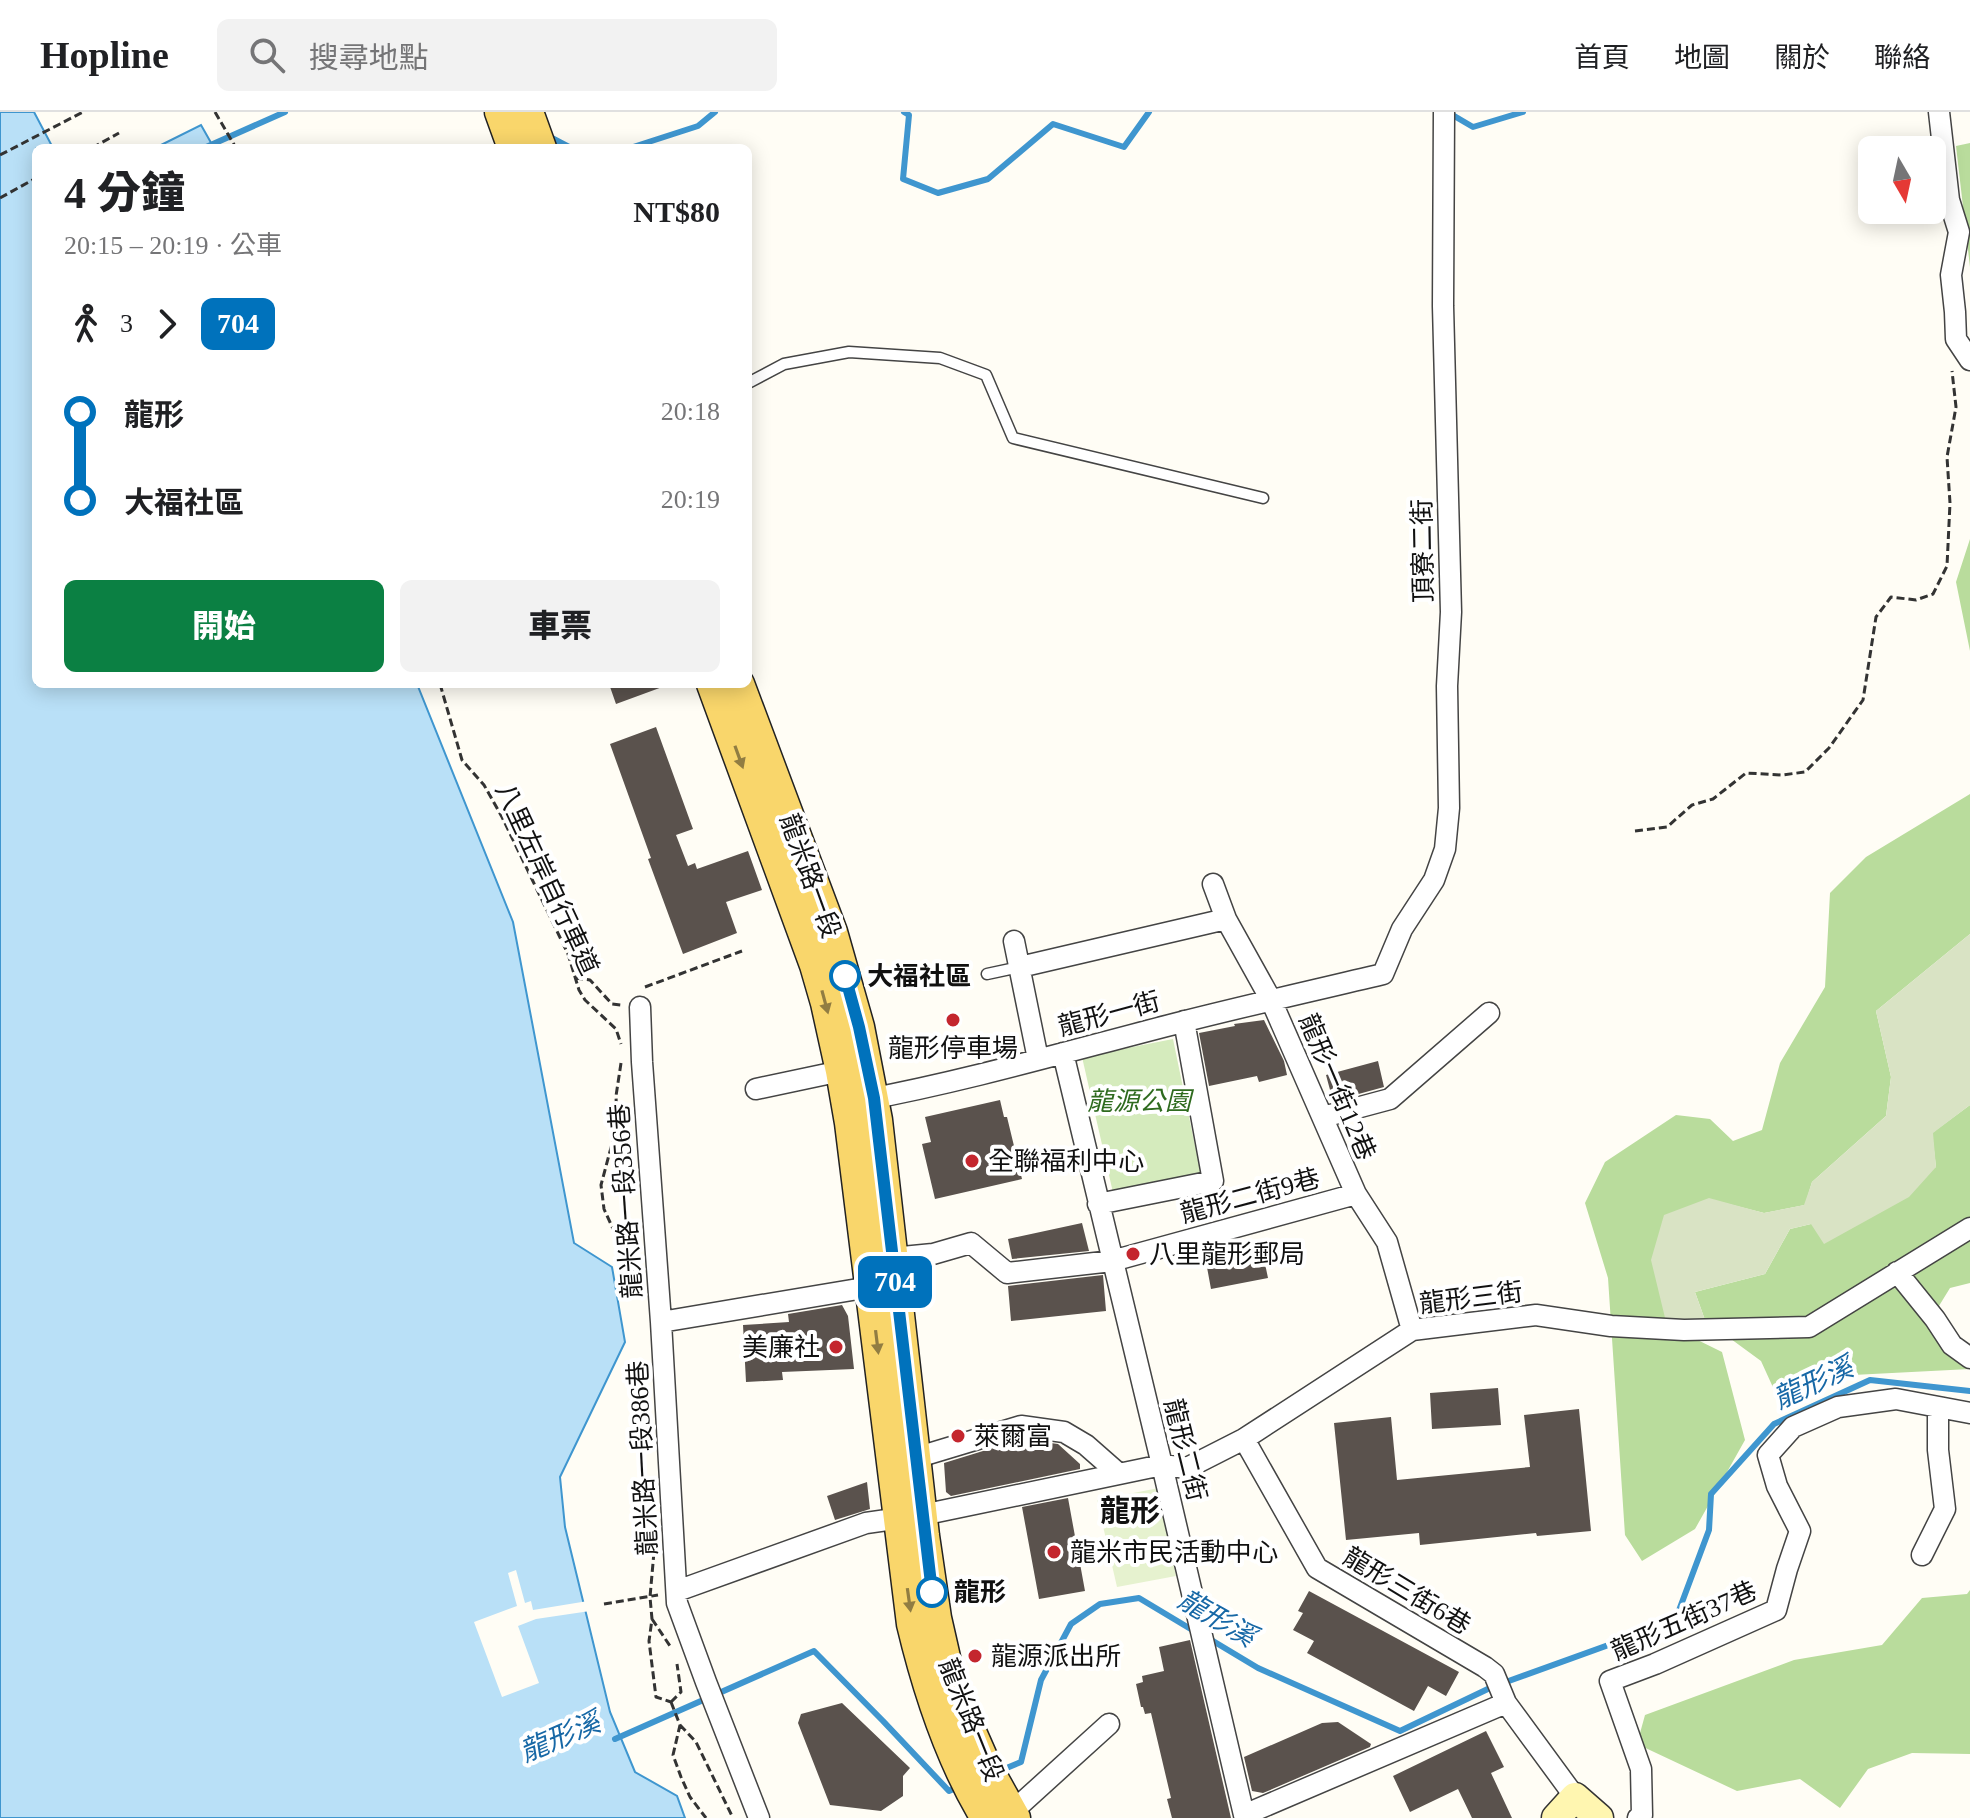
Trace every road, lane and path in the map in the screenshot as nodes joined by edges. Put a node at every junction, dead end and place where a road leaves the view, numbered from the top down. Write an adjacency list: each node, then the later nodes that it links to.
1 (83, 112): 12 (path)
2 (215, 112): 9 (path)
3 (500, 112): 10 (main road)
4 (528, 112): 11 (main road)
5 (1444, 112): 29 (street, 頂寮二街)
6 (1939, 112): 15 (street)
7 (119, 133): 8 (path)
8 (99, 144)
9 (234, 144)
10 (512, 144)
11 (540, 144)
12 (0, 155)
13 (32, 180): 14 (path)
14 (0, 198)
15 (1956, 339): 16 (street); 22 (path)
16 (1970, 360)
17 (752, 381): 18 (lane)
18 (1263, 498)
19 (441, 688): 30 (path, 八里左岸自行車道)
20 (713, 688): 39 (main road, 龍米路一段, one-way to 39)
21 (740, 688): 41 (main road, 龍米路一段)
22 (1635, 831)
23 (1213, 884): 24 (street, 龍形一街12巷)
24 (1226, 919): 27 (street); 31 (street, 龍形一街12巷)
25 (1014, 941): 27 (street)
26 (742, 951): 32 (path)
27 (1020, 967): 28 (lane); 37 (street)
28 (987, 974)
29 (1383, 974): 31 (street, 龍形一街)
30 (575, 978): 32 (path); 35 (path, 八里左岸自行車道)
31 (1271, 1000): 34 (street, 龍形一街); 42 (street, 龍形一街12巷)
32 (640, 1007): 51 (street, 龍米路一段356巷)
33 (1489, 1013): 42 (street)
34 (1184, 1021): 36 (street, 龍形一街); 44 (street)
35 (621, 1052)
36 (1063, 1053): 37 (street, 龍形一街); 44 (street, 龍形二街)
37 (1038, 1059): 41 (street, 龍形一街)
38 (622, 1061): 49 (path)
39 (841, 1071): 40 (street); 41 (main road, 龍米路一段)
40 (756, 1089)
41 (861, 1100): 46 (main road, 龍米路一段); 50 (main road, 龍米路一段)
42 (1323, 1117): 43 (street, 龍形一街12巷)
43 (1356, 1194): 47 (street, 龍形二街9巷); 52 (street, 龍形一街12巷)
44 (1098, 1204): 47 (street, 龍形二街)
45 (1970, 1228): 48 (street, 龍形三街)
46 (892, 1258): 47 (street, 龍形二街9巷); 57 (main road, 龍米路一段)
47 (1112, 1261): 58 (street, 龍形二街)
48 (1897, 1272): 52 (street, 龍形三街); 53 (street)
49 (638, 1285)
50 (870, 1287): 51 (street, 龍米路一段356巷); 60 (main road, 龍米路一段, one-way to 60)
51 (661, 1322): 63 (street, 龍米路一段386巷)
52 (1412, 1330): 56 (street, 龍形三街)
53 (1970, 1358)
54 (1938, 1407): 55 (street, 龍形五街37巷); 62 (street); 77 (street, 龍形五街37巷)
55 (1970, 1413)
56 (1244, 1439): 58 (street, 龍形三街); 67 (street, 龍形三街6巷)
57 (915, 1458): 59 (street); 60 (main road, 龍米路一段)
58 (1162, 1465): 59 (street, 龍形三街); 67 (street, 龍形二街)
59 (1119, 1474): 60 (street, 龍形三街)
60 (910, 1516): 63 (street, 龍米路一段386巷); 72 (main road, 龍米路一段)
61 (655, 1548): 64 (path)
62 (1922, 1555)
63 (677, 1591): 64 (path); 75 (street, 龍米路一段386巷)
64 (650, 1597): 65 (path); 66 (path)
65 (604, 1604)
66 (652, 1619): 68 (path); 68 (path)
67 (1505, 1699): 71 (street, 龍形三街6巷)
68 (671, 1702): 70 (path)
69 (1109, 1724): 72 (street)
70 (680, 1725): 73 (path); 74 (path)
71 (1566, 1808): 76 (street)
72 (999, 1810)
73 (706, 1818)
74 (733, 1818)
75 (759, 1818)
76 (1599, 1818)
77 (1638, 1818)

